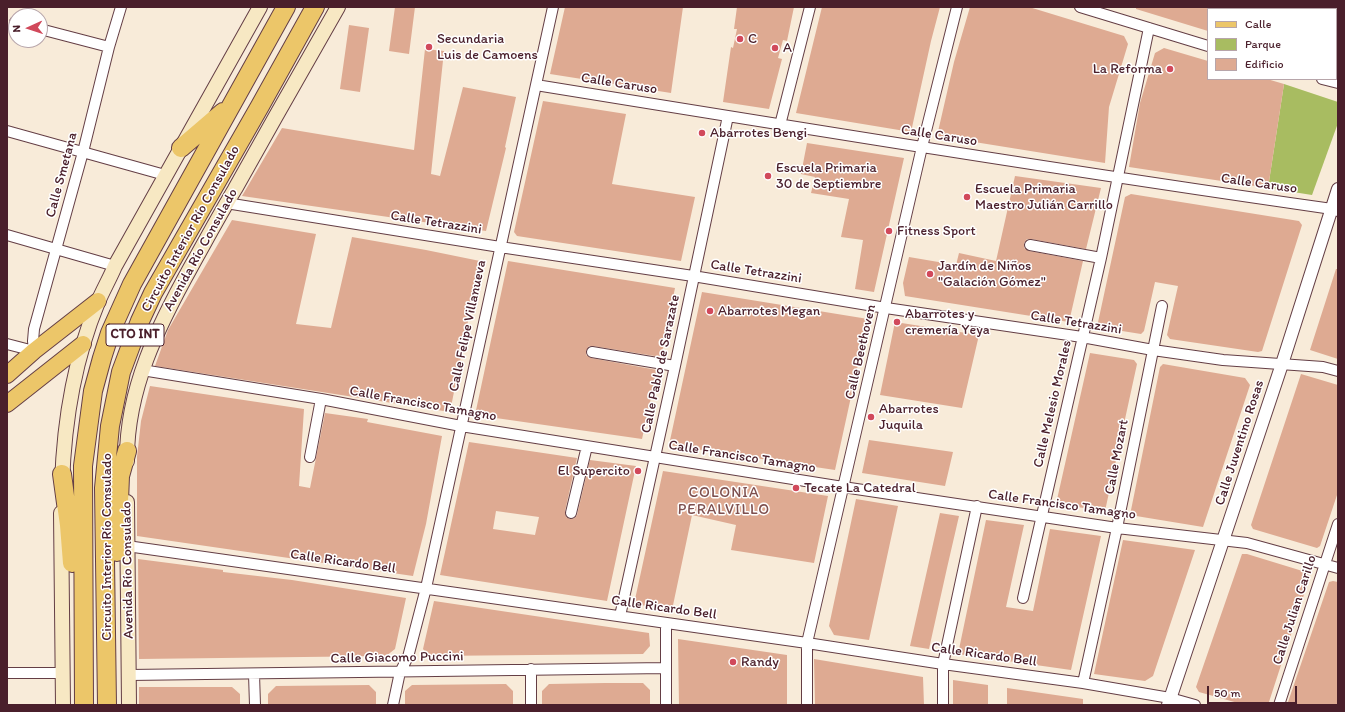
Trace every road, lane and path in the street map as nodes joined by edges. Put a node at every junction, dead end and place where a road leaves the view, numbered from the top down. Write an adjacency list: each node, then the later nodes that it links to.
1 (121, 7): 14 (street, Calle Smetana)
2 (260, 7): 23 (main road, CTO INT)
3 (286, 7): 18 (highway, Circuito Interior Río Consulado / CTO INT)
4 (315, 7): 71 (highway, Circuito Interior Río Consulado / CTO INT)
5 (338, 7): 28 (main road, Avenida Río Consulado / CTO INT)
6 (553, 7): 17 (street, Calle Felipe Villanueva)
7 (810, 7): 20 (street)
8 (957, 7): 22 (street, Calle Beethoven)
9 (1080, 7): 10 (street)
10 (1097, 9): 11 (street)
11 (1149, 28): 13 (street); 26 (street, Calle Melesio Morales)
12 (48, 30): 14 (street)
13 (1207, 46)
14 (109, 47): 24 (street, Calle Smetana)
15 (1326, 80): 16 (street)
16 (1338, 83)
17 (536, 85): 19 (street, Calle Caruso); 33 (street, Calle Felipe Villanueva)
18 (232, 105): 23 (highway); 73 (highway, Circuito Interior Río Consulado / CTO INT)
19 (728, 116): 20 (street, Calle Caruso); 36 (street, Calle Pablo de Sarazate)
20 (780, 125): 22 (street, Calle Caruso)
21 (7, 131): 24 (street)
22 (922, 147): 26 (street, Calle Caruso); 39 (street, Calle Beethoven)
23 (181, 148): 25 (main road, CTO INT)
24 (83, 152): 25 (street); 32 (street, Calle Smetana)
25 (166, 175): 35 (main road, CTO INT)
26 (1117, 178): 29 (street, Calle Caruso); 34 (street, Calle Melesio Morales)
27 (1338, 189): 29 (street, Calle Juventino Rosas)
28 (226, 203): 33 (street, Calle Tetrazzini); 48 (main road, Avenida Río Consulado / CTO INT)
29 (1335, 210): 46 (street, Calle Juventino Rosas)
30 (7, 235): 32 (street)
31 (1030, 245): 34 (street)
32 (56, 248): 35 (street); 44 (street, Calle Smetana)
33 (500, 248): 36 (street, Calle Tetrazzini); 53 (street, Calle Felipe Villanueva)
34 (1101, 258): 40 (street, Calle Melesio Morales)
35 (115, 266): 37 (main road, CTO INT)
36 (693, 276): 39 (street, Calle Tetrazzini); 47 (street, Calle Pablo de Sarazate)
37 (98, 301): 42 (main road, CTO INT); 44 (main road)
38 (1162, 306): 43 (street, Calle Mozart)
39 (886, 308): 40 (street, Calle Tetrazzini); 59 (street, Calle Beethoven)
40 (1082, 337): 43 (street, Calle Tetrazzini); 62 (street, Calle Melesio Morales)
41 (7, 344): 44 (street)
42 (83, 344): 52 (main road); 58 (main road, CTO INT)
43 (1153, 350): 46 (street, Calle Tetrazzini); 64 (street, Calle Mozart)
44 (34, 351): 50 (main road)
45 (592, 352): 47 (street)
46 (1282, 364): 49 (street, Calle Tetrazzini); 65 (street, Calle Juventino Rosas)
47 (675, 366): 57 (street, Calle Pablo de Sarazate)
48 (142, 370): 51 (street, Calle Francisco Tamagno); 55 (main road, Avenida Río Consulado / CTO INT)
49 (1338, 371)
50 (7, 375)
51 (321, 399): 53 (street, Calle Francisco Tamagno); 56 (street)
52 (7, 404)
53 (461, 426): 54 (street, Calle Francisco Tamagno); 69 (street, Calle Felipe Villanueva)
54 (587, 446): 57 (street, Calle Francisco Tamagno); 61 (street)
55 (127, 451): 66 (main road, Avenida Río Consulado / CTO INT); 71 (highway)
56 (310, 457)
57 (655, 458): 59 (street, Calle Francisco Tamagno); 72 (street, Calle Pablo de Sarazate)
58 (62, 474): 73 (highway); 81 (main road, CTO INT)
59 (843, 487): 60 (street, Calle Francisco Tamagno); 75 (street, Calle Beethoven)
60 (977, 506): 62 (street, Calle Francisco Tamagno); 76 (street)
61 (571, 513)
62 (1042, 517): 64 (street, Calle Francisco Tamagno); 70 (street, Calle Melesio Morales)
63 (1338, 524): 67 (street, Calle Julian Carillo)
64 (1118, 528): 65 (street, Calle Francisco Tamagno); 84 (street, Calle Mozart)
65 (1224, 540): 67 (street, Calle Francisco Tamagno); 85 (street, Calle Juventino Rosas)
66 (127, 546): 69 (street, Calle Ricardo Bell); 83 (main road, Avenida Río Consulado / CTO INT)
67 (1325, 564): 68 (street, Calle Francisco Tamagno); 97 (street, Calle Julian Carillo)
68 (1338, 568)
69 (426, 588): 72 (street, Calle Ricardo Bell); 79 (street, Calle Felipe Villanueva)
70 (1023, 598)
71 (106, 610): 88 (highway, Circuito Interior Río Consulado / CTO INT)
72 (620, 616): 74 (street, Calle Ricardo Bell)
73 (84, 623): 87 (highway, Circuito Interior Río Consulado / CTO INT)
74 (666, 623): 75 (street, Calle Ricardo Bell); 77 (street)
75 (808, 643): 76 (street, Calle Ricardo Bell); 94 (street, Calle Beethoven)
76 (943, 664): 84 (street, Calle Ricardo Bell); 95 (street)
77 (666, 668): 78 (street, Calle Giacomo Puccini); 93 (street)
78 (531, 669): 79 (street, Calle Giacomo Puccini); 92 (street)
79 (400, 672): 82 (street, Calle Giacomo Puccini); 91 (street, Calle Felipe Villanueva)
80 (7, 673): 81 (street)
81 (63, 673): 86 (main road, CTO INT)
82 (254, 674): 83 (street, Calle Giacomo Puccini); 90 (street)
83 (129, 675): 89 (main road, Avenida Río Consulado / CTO INT)
84 (1083, 683): 85 (street, Calle Ricardo Bell)
85 (1169, 702): 96 (street, Calle Ricardo Bell)
86 (63, 705)
87 (84, 705)
88 (107, 705)
89 (129, 705)
90 (254, 705)
91 (393, 705)
92 (531, 705)
93 (666, 705)
94 (807, 705)
95 (943, 705)
96 (1195, 705)
97 (1279, 705)

